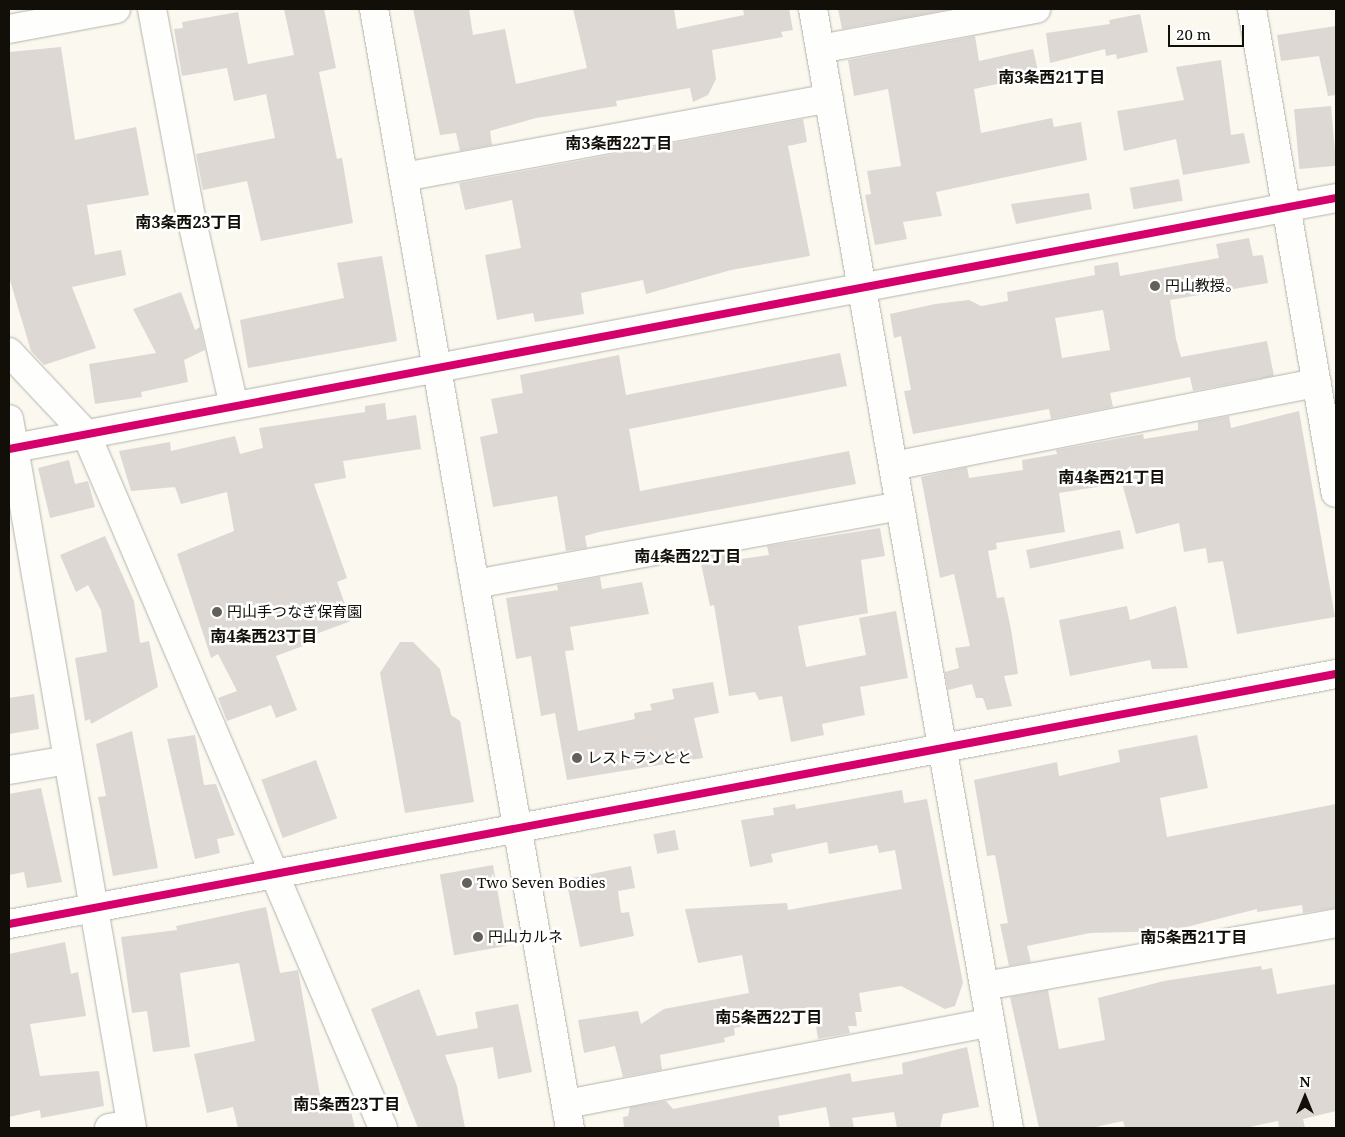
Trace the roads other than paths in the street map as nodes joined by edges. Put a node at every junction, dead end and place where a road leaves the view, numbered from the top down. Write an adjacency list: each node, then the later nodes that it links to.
1 (116, 9): 7 (street)
2 (152, 9): 17 (street)
3 (374, 9): 10 (street)
4 (813, 9): 8 (street)
5 (1036, 9): 8 (street)
6 (1252, 9): 12 (street)
7 (9, 29)
8 (820, 49): 9 (street)
9 (829, 98): 10 (street); 13 (street)
10 (404, 177): 15 (street)
11 (1336, 198): 12 (street)
12 (1287, 207): 13 (street); 16 (street)
13 (862, 288): 15 (street); 21 (street)
14 (9, 352): 19 (street)
15 (437, 368): 17 (street); 24 (street)
16 (1317, 383): 21 (street); 22 (street)
17 (234, 406): 19 (street)
18 (9, 419): 20 (street)
19 (86, 434): 20 (street); 30 (street)
20 (11, 448): 27 (street)
21 (893, 466): 23 (street)
22 (1336, 493)
23 (900, 506): 24 (street); 26 (street)
24 (474, 584): 29 (street)
25 (1336, 674): 26 (street)
26 (943, 748): 29 (street); 34 (street)
27 (68, 760): 28 (street); 31 (street)
28 (9, 770)
29 (517, 828): 30 (street); 36 (street)
30 (274, 874): 31 (street); 38 (street)
31 (95, 908): 33 (street); 37 (street)
32 (1336, 922): 34 (street)
33 (9, 924)
34 (984, 986): 35 (street)
35 (990, 1022): 36 (street); 39 (street)
36 (568, 1116)
37 (124, 1127)
38 (383, 1128)
39 (1009, 1128)

